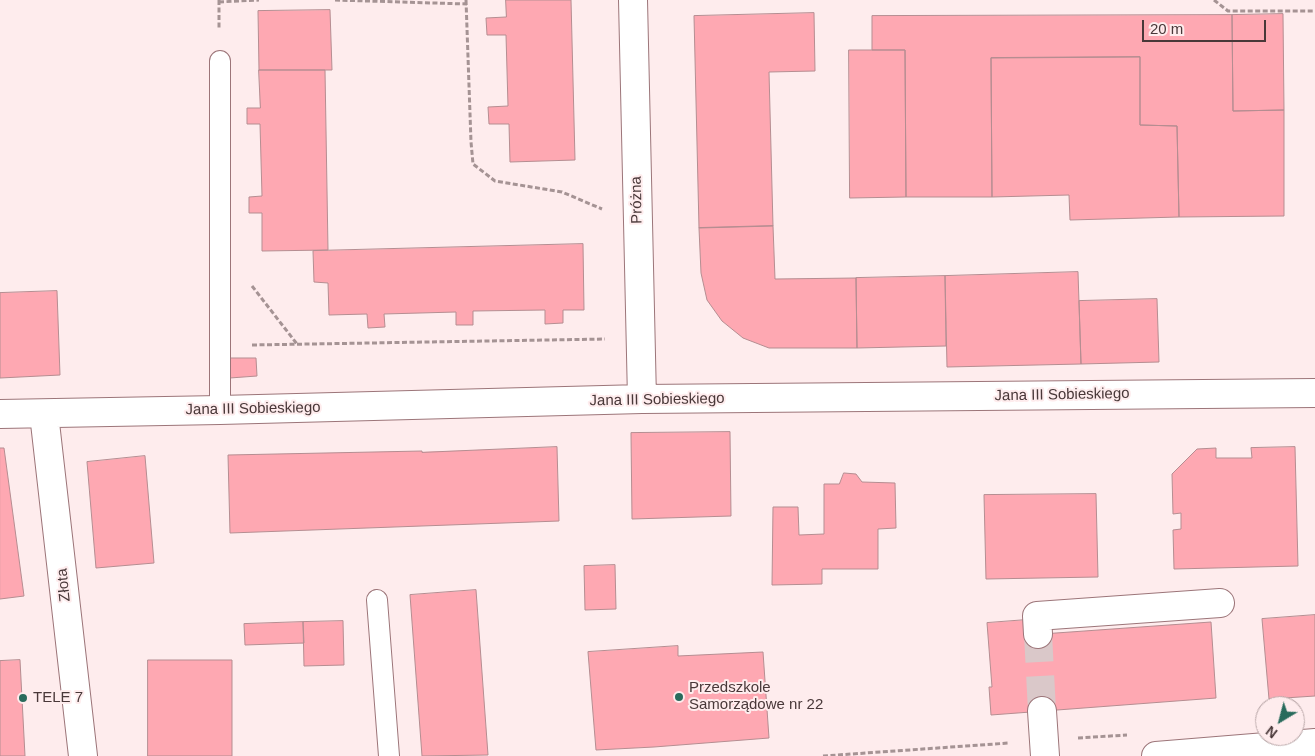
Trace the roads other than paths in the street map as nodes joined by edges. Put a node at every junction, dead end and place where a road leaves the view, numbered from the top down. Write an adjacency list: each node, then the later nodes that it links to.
1 (633, 0): 4 (street, Próżna)
2 (220, 61): 5 (lane)
3 (1315, 393): 4 (street, Jana III Sobieskiego)
4 (642, 399): 5 (street, Jana III Sobieskiego)
5 (220, 410): 7 (street, Jana III Sobieskiego)
6 (0, 414): 7 (street, Jana III Sobieskiego)
7 (44, 414): 13 (street, Złota)
8 (377, 600): 14 (lane)
9 (1220, 604): 10 (street)
10 (1038, 634)
11 (1042, 711): 15 (street)
12 (1315, 743): 16 (street)
13 (83, 756)
14 (389, 756)
15 (1045, 756)
16 (1156, 756)

